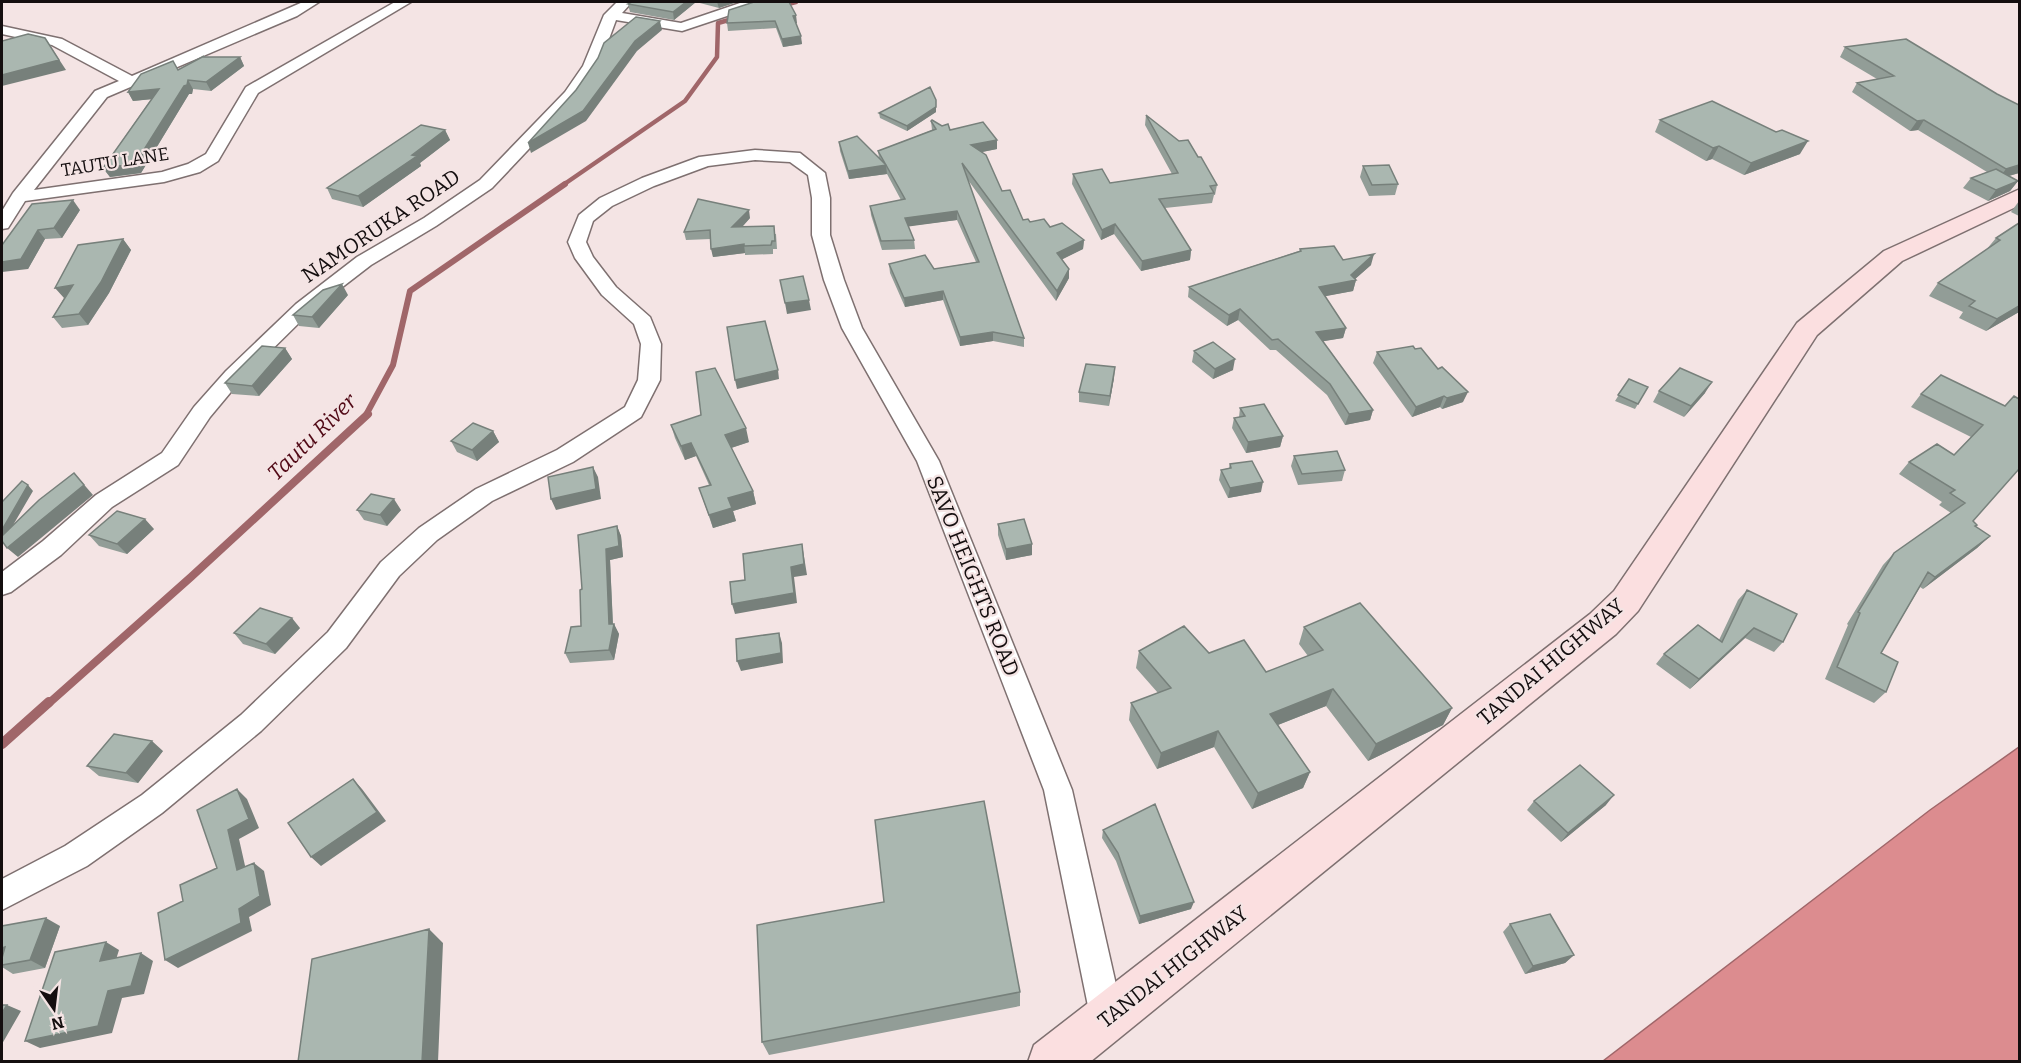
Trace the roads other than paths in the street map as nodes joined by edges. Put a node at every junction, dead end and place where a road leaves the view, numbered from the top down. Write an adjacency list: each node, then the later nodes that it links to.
1 (312, 2): 6 (street)
2 (404, 2): 7 (street, TAUTU LANE)
3 (752, 3): 4 (street)
4 (618, 8): 10 (street, NAMORUKA ROAD)
5 (2, 30): 6 (street)
6 (130, 81): 7 (street)
7 (19, 196): 9 (street)
8 (2019, 196): 12 (main road, TANDAI HIGHWAY)
9 (2, 224)
10 (2, 585)
11 (2, 896): 12 (street, SAVO HEIGHTS ROAD)
12 (1112, 1016): 13 (main road, TANDAI HIGHWAY)
13 (1051, 1062)

